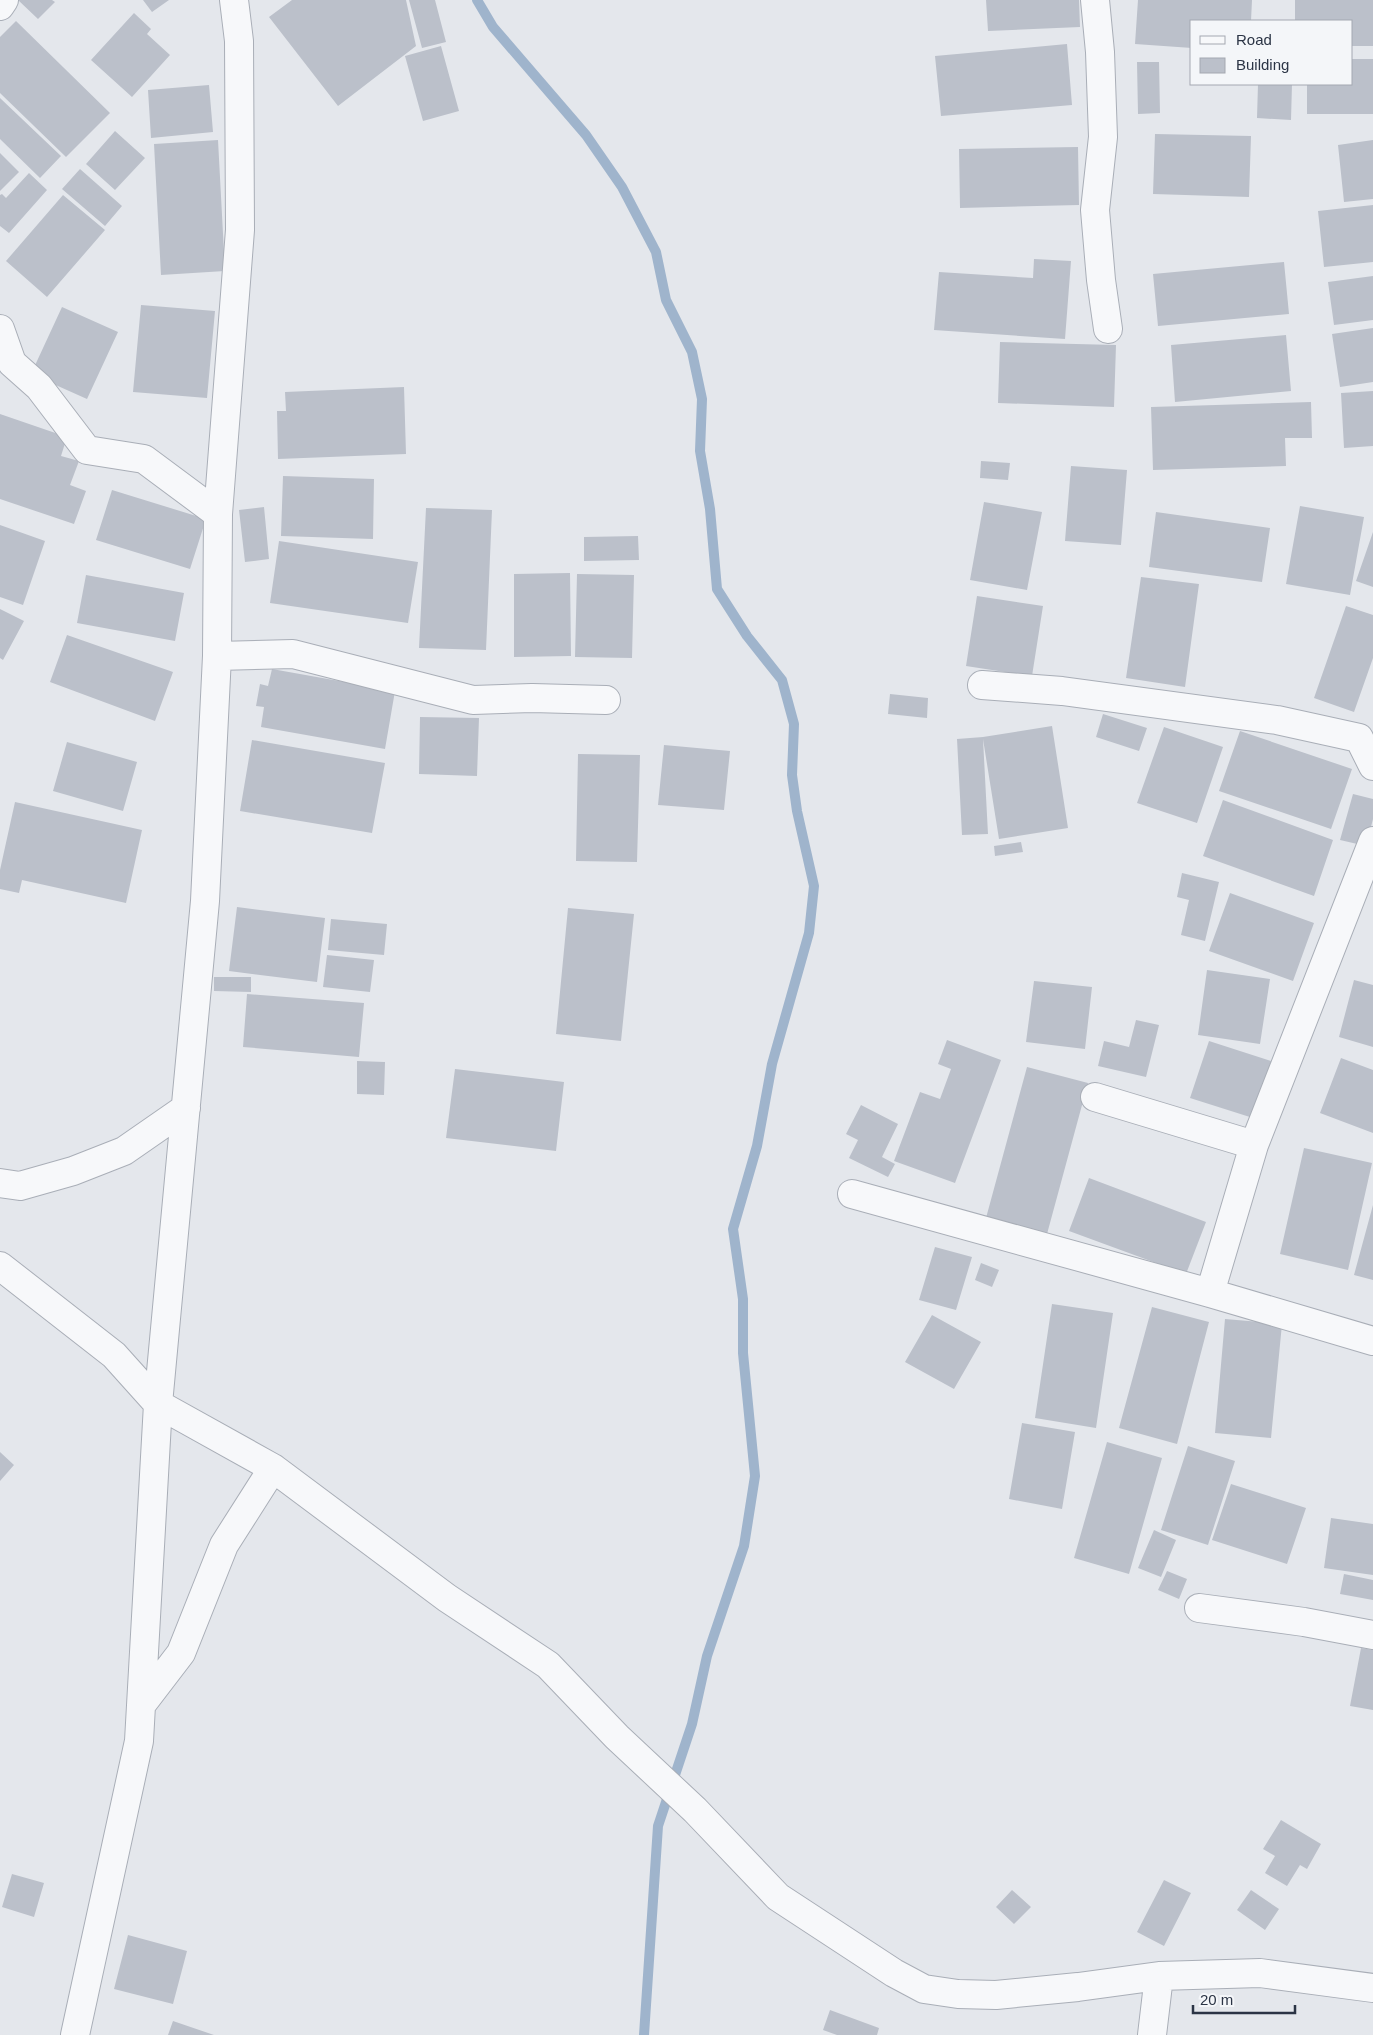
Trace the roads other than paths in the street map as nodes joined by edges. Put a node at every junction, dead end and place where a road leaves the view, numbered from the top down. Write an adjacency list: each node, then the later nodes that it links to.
1 (4, 0): 4 (street)
2 (234, 0): 7 (street)
3 (1095, 0): 6 (street)
4 (0, 6)
5 (0, 329): 7 (street)
6 (1108, 329)
7 (218, 514): 8 (street)
8 (217, 656): 10 (street); 14 (street)
9 (982, 685): 11 (street)
10 (606, 700)
11 (1373, 766)
12 (1373, 841): 15 (street)
13 (1095, 1097): 15 (street)
14 (186, 1108): 16 (street); 21 (street)
15 (1254, 1145): 19 (street)
16 (0, 1183)
17 (852, 1194): 19 (street)
18 (0, 1266): 21 (street)
19 (1210, 1293): 20 (street)
20 (1373, 1341)
21 (158, 1404): 22 (street); 25 (street)
22 (273, 1468): 25 (street); 26 (street)
23 (1199, 1608): 24 (street)
24 (1373, 1635)
25 (142, 1704): 28 (street)
26 (1159, 1976): 27 (street); 29 (street)
27 (1373, 1988)
28 (75, 2035)
29 (1152, 2035)

